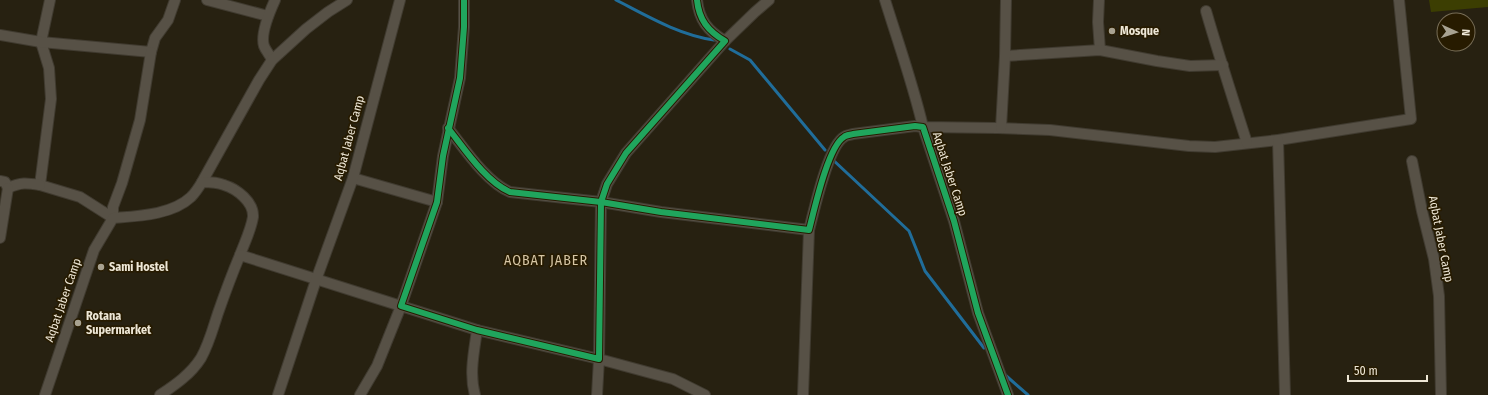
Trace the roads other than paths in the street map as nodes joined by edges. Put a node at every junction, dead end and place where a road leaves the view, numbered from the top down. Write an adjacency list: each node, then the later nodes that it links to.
1 (50, 0): 18 (street)
2 (175, 0): 20 (street, Aqbat Jaber Camp)
3 (207, 0): 15 (street)
4 (274, 0): 15 (street)
5 (347, 0): 22 (street)
6 (400, 0): 30 (street, Aqbat Jaber Camp)
7 (464, 0): 25 (street)
8 (697, 0): 17 (street)
9 (770, 0): 17 (street)
10 (885, 0): 24 (street)
11 (1006, 0): 21 (street)
12 (1098, 0): 19 (street)
13 (1399, 0): 27 (street)
14 (1206, 11): 23 (street)
15 (268, 16): 22 (street)
16 (0, 35): 18 (street)
17 (724, 41): 36 (street)
18 (41, 42): 20 (street); 33 (street)
19 (1100, 50): 21 (street); 23 (street)
20 (151, 52): 37 (street, Aqbat Jaber Camp)
21 (1005, 56): 26 (street)
22 (272, 60): 32 (street)
23 (1223, 65): 28 (street)
24 (923, 127): 26 (street); 38 (street, Aqbat Jaber Camp); 53 (street, Aqbat Jaber Camp)
25 (448, 128): 35 (street); 36 (street)
26 (1001, 128): 28 (street)
27 (1278, 140): 28 (street); 54 (street)
28 (1247, 143)
29 (1412, 161): 55 (street, Aqbat Jaber Camp)
30 (353, 178): 35 (street); 41 (street, Aqbat Jaber Camp)
31 (0, 181): 34 (street)
32 (202, 182): 37 (street); 40 (street)
33 (40, 185): 34 (street); 37 (street)
34 (8, 188): 39 (street)
35 (437, 202): 42 (street)
36 (601, 202): 38 (street); 44 (street)
37 (113, 218): 45 (street, Aqbat Jaber Camp)
38 (809, 230): 52 (street)
39 (0, 238)
40 (240, 255): 41 (street); 46 (street)
41 (316, 280): 42 (street); 47 (street, Aqbat Jaber Camp)
42 (401, 306): 43 (street); 48 (street)
43 (476, 330): 44 (street); 49 (street)
44 (599, 359): 50 (street); 51 (street)
45 (45, 395)
46 (160, 395)
47 (278, 395)
48 (360, 395)
49 (475, 395)
50 (597, 395)
51 (705, 395)
52 (803, 395)
53 (1008, 395)
54 (1285, 395)
55 (1441, 395)

